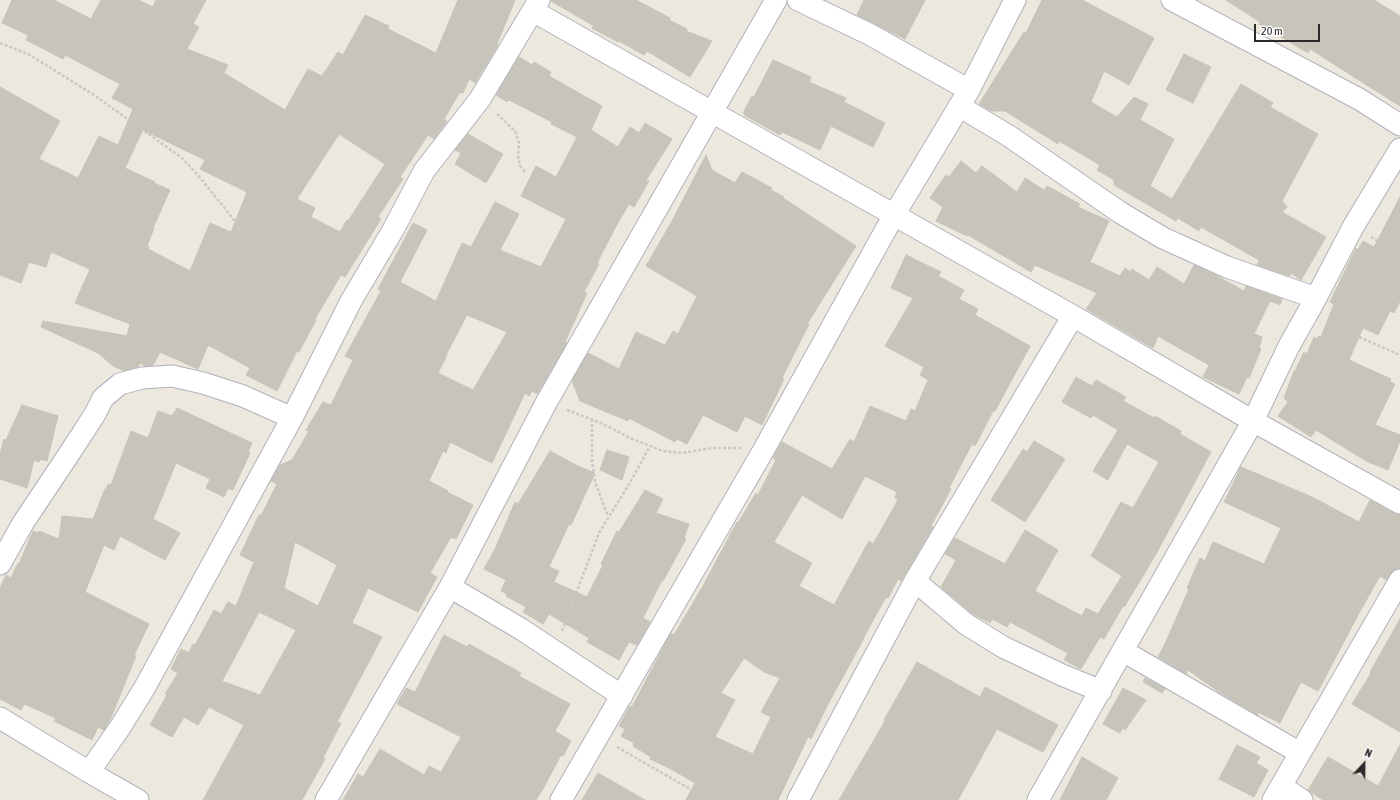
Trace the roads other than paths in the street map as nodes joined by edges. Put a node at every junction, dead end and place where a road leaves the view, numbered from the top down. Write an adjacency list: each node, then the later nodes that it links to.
1 (776, 0): 7 (street)
2 (798, 0): 6 (street)
3 (1015, 0): 6 (street)
4 (1172, 0): 8 (street)
5 (536, 5): 7 (street); 13 (street)
6 (964, 98): 10 (street); 11 (street)
7 (712, 112): 10 (street); 19 (street)
8 (1400, 125)
9 (1400, 149): 11 (street)
10 (894, 215): 12 (street); 22 (street)
11 (1312, 306): 14 (street)
12 (1073, 316): 14 (street); 18 (street)
13 (292, 418): 16 (street); 25 (street)
14 (1253, 421): 15 (street); 20 (street)
15 (1400, 503)
16 (0, 564)
17 (1400, 580): 24 (street)
18 (915, 581): 21 (street); 30 (street)
19 (450, 587): 22 (street); 28 (street)
20 (1123, 651): 21 (street); 24 (street)
21 (1101, 691): 31 (street)
22 (622, 696): 29 (street)
23 (0, 718): 25 (street)
24 (1300, 753): 26 (street)
25 (89, 772): 27 (street)
26 (1277, 793): 32 (street)
27 (138, 800)
28 (326, 800)
29 (561, 800)
30 (798, 800)
31 (1038, 800)
32 (1302, 800)

